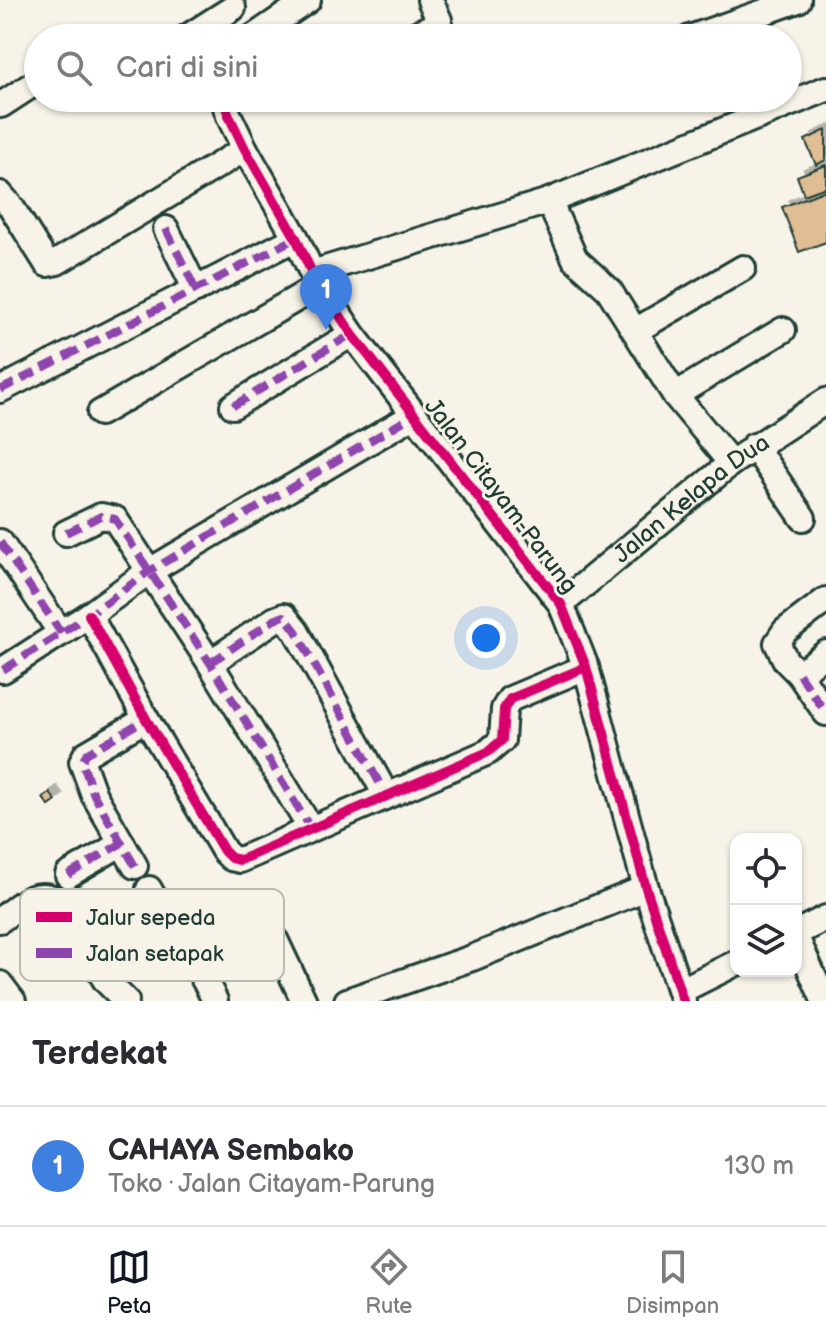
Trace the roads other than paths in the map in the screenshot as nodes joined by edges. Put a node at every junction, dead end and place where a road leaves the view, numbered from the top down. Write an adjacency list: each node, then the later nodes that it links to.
1 (308, 0): 7 (street)
2 (430, 0): 8 (street)
3 (798, 0): 9 (street)
4 (232, 4): 5 (street); 6 (street)
5 (205, 24)
6 (238, 24)
7 (273, 24)
8 (436, 24)
9 (730, 24)
10 (826, 89): 12 (street)
11 (24, 90): 13 (street)
12 (802, 99)
13 (1, 105)
14 (229, 112): 16 (street, Jalan Citayam-Parung)
15 (769, 112): 18 (street)
16 (245, 149): 17 (street); 20 (street, Jalan Citayam-Parung)
17 (0, 194)
18 (549, 201): 22 (street); 25 (street)
19 (166, 229): 23 (street)
20 (296, 238): 22 (street, Jalan Citayam-Parung); 23 (street)
21 (743, 268): 25 (street)
22 (316, 279): 26 (street, Jalan Citayam-Parung); 31 (street)
23 (196, 290): 27 (street)
24 (783, 330): 28 (street)
25 (635, 331): 28 (street)
26 (352, 334): 30 (street); 32 (street, Jalan Citayam-Parung)
27 (0, 390)
28 (675, 395): 34 (street)
29 (826, 401): 33 (street, Jalan Kelapa Dua)
30 (233, 406)
31 (100, 413)
32 (414, 415): 38 (street); 40 (street, Jalan Citayam-Parung)
33 (754, 446): 34 (street, Jalan Kelapa Dua); 35 (street)
34 (731, 463): 40 (street, Jalan Kelapa Dua)
35 (803, 518)
36 (66, 533): 38 (street)
37 (0, 542): 42 (street)
38 (148, 572): 41 (street); 44 (street)
39 (826, 600): 47 (street)
40 (561, 604): 45 (street, Jalan Citayam-Parung)
41 (89, 615): 42 (street); 49 (street)
42 (61, 633): 46 (street)
43 (826, 653): 47 (street)
44 (210, 663): 50 (street); 51 (street)
45 (586, 667): 50 (street); 55 (street, Jalan Citayam-Parung)
46 (3, 670)
47 (799, 674): 48 (street)
48 (826, 713)
49 (146, 719): 51 (street); 52 (street)
50 (386, 795): 51 (street)
51 (311, 829)
52 (122, 843): 53 (street); 54 (street)
53 (135, 866)
54 (68, 875)
55 (646, 888): 66 (street, Jalan Citayam-Parung); 72 (street)
56 (20, 906): 58 (street)
57 (826, 918): 59 (street)
58 (0, 920)
59 (802, 932)
60 (802, 949): 67 (street)
61 (284, 958): 71 (street)
62 (730, 967): 66 (street)
63 (106, 981): 69 (street)
64 (205, 981): 70 (street)
65 (0, 984): 68 (street)
66 (681, 996)
67 (823, 998)
68 (13, 1001)
69 (126, 1001)
70 (215, 1001)
71 (304, 1001)
72 (347, 1001)

